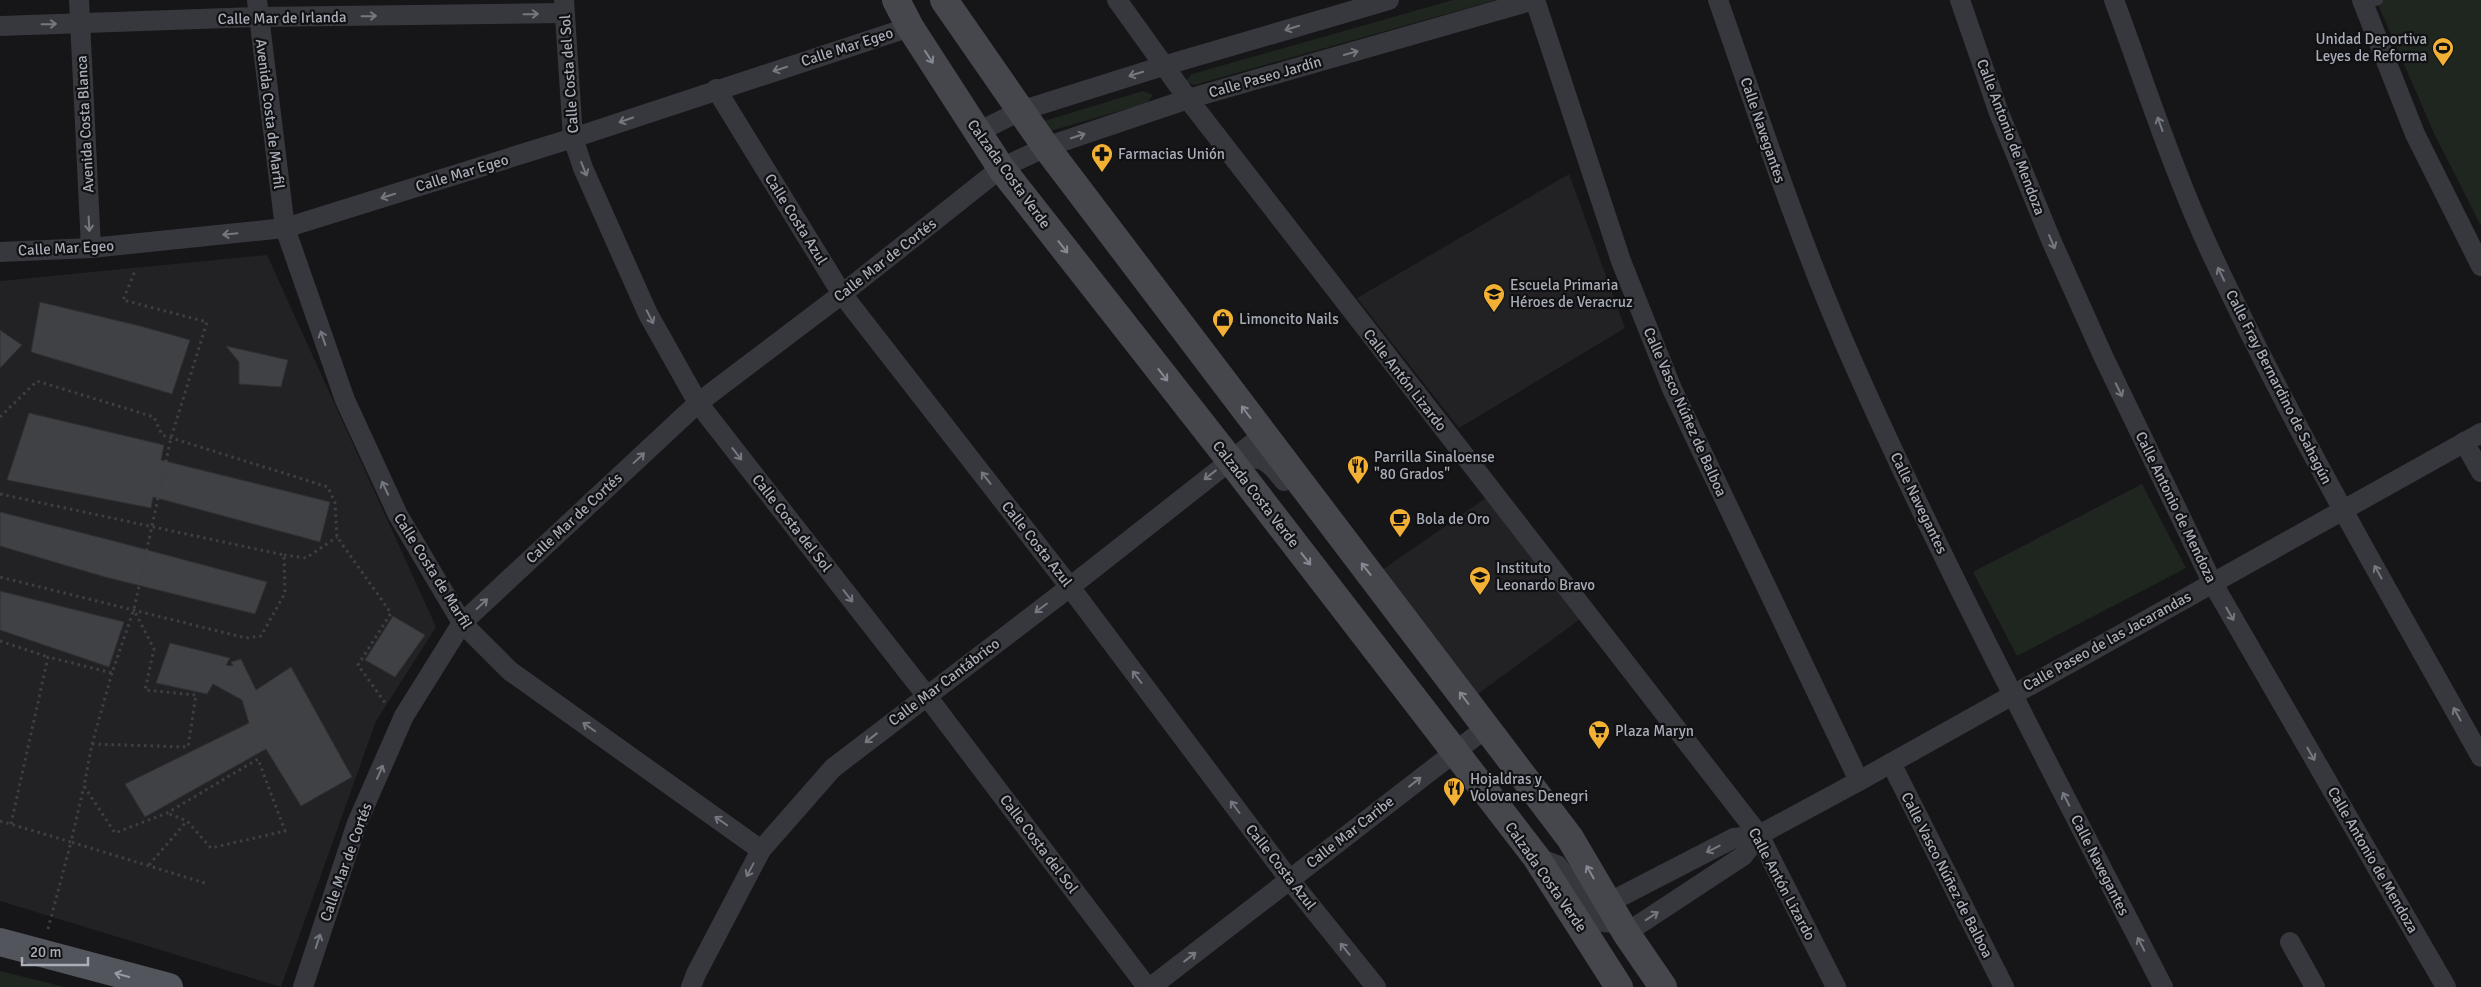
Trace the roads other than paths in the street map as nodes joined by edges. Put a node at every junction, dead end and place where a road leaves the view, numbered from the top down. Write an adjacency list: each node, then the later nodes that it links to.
1 (79, 0): 14 (street, Avenida Costa Blanca)
2 (896, 0): 16 (main road, Calzada Costa Verde)
3 (944, 0): 20 (main road)
4 (1118, 0): 17 (street, Calle Antón Lizardo)
5 (1390, 0): 12 (street)
6 (1534, 0): 19 (street, Calle Paseo Jardín, one-way to 6); 46 (street, Calle Vasco Núñez de Balboa)
7 (1718, 0): 40 (street, Calle Navegantes)
8 (1960, 0): 37 (street, Calle Antonio de Mendoza, one-way to 37)
9 (2114, 0): 35 (street, Calle Fray Bernardino de Sahagún, one-way to 9)
10 (2368, 2): 28 (street)
11 (564, 7): 13 (street, Calle Mar de Irlanda, one-way to 11); 22 (street, Calle Costa del Sol)
12 (1336, 7): 17 (street, one-way to 17)
13 (257, 9): 14 (street, Calle Mar de Irlanda); 25 (street, Avenida Costa de Marfil)
14 (80, 24): 15 (street, Calle Mar de Irlanda, one-way to 14); 26 (street, Avenida Costa Blanca, one-way to 26)
15 (0, 26)
16 (910, 27): 18 (street, Calle Mar Egeo, one-way to 18); 21 (main road, Calzada Costa Verde, one-way to 21)
17 (1164, 66): 19 (street, Calle Antón Lizardo); 20 (street, one-way to 20)
18 (716, 89): 22 (street, Calle Mar Egeo, one-way to 22); 29 (street, Calle Costa Azul)
19 (1188, 99): 23 (street, Calle Paseo Jardín, one-way to 19); 47 (street, Calle Antón Lizardo)
20 (1020, 111): 21 (street); 23 (main road)
21 (978, 132): 24 (main road, Calzada Costa Verde)
22 (573, 138): 25 (street, Calle Mar Egeo, one-way to 25); 30 (street, Calle Costa del Sol, one-way to 30)
23 (1046, 147): 24 (street, Calle Paseo Jardín); 31 (main road, one-way to 23)
24 (1001, 168): 29 (street, Calle Mar de Cortés); 33 (main road, Calzada Costa Verde, one-way to 33)
25 (285, 228): 26 (street, Calle Mar Egeo, one-way to 26); 39 (street, Calle Costa de Marfil, one-way to 25)
26 (91, 248): 27 (street, Calle Mar Egeo)
27 (0, 252)
28 (2481, 266)
29 (842, 294): 30 (street, Calle Mar de Cortés); 38 (street, Calle Costa Azul, one-way to 29)
30 (698, 403): 39 (street, Calle Mar de Cortés, one-way to 30); 41 (street, Calle Costa del Sol, one-way to 41)
31 (1263, 435): 33 (street, Calle Mar Cantábrico); 36 (main road)
32 (2473, 438): 34 (street); 35 (street, Calle Paseo de las Jacarandas)
33 (1230, 460): 36 (street); 38 (street, Calle Mar Cantábrico, one-way to 38); 43 (main road, Calzada Costa Verde, one-way to 43)
34 (2481, 472)
35 (2343, 509): 37 (street, Calle Paseo de las Jacarandas); 44 (street, Calle Fray Bernardino de Sahagún, one-way to 35)
36 (1341, 538): 42 (main road, one-way to 36)
37 (2212, 582): 40 (street, Calle Paseo de las Jacarandas); 67 (street, Calle Antonio de Mendoza, one-way to 67)
38 (1070, 587): 41 (street, Calle Mar Cantábrico, one-way to 41); 50 (street, Calle Costa Azul, one-way to 38)
39 (462, 623): 48 (street, Calle Costa de Marfil, one-way to 39); 56 (street, Calle Mar de Cortés, one-way to 39)
40 (2013, 694): 45 (street, Calle Paseo de las Jacarandas); 65 (street, Calle Navegantes, one-way to 40)
41 (926, 696): 48 (street, Calle Mar Cantábrico, one-way to 48); 58 (street, Calle Costa del Sol)
42 (1486, 728): 43 (street, Calle Mar Caribe); 51 (main road, one-way to 42)
43 (1454, 751): 49 (main road, Calzada Costa Verde); 50 (street, Calle Mar Caribe, one-way to 43)
44 (2481, 757)
45 (1891, 764): 46 (street, Calle Paseo de las Jacarandas); 64 (street, Calle Vasco Núñez de Balboa)
46 (1859, 781): 47 (street, Calle Paseo de las Jacarandas)
47 (1759, 835): 51 (street, Calle Paseo de las Jacarandas, one-way to 51); 52 (street, Calle Paseo de las Jacarandas, one-way to 47); 63 (street, Calle Antón Lizardo)
48 (761, 850): 57 (street, Calle Mar Cantábrico, one-way to 57)
49 (1536, 857): 52 (street); 61 (main road, Calzada Costa Verde)
50 (1289, 879): 59 (street, Calle Mar Caribe, one-way to 50); 60 (street, Calle Costa Azul, one-way to 50)
51 (1608, 903): 52 (main road)
52 (1626, 933): 62 (main road)
53 (0, 942): 55 (main road, one-way to 53)
54 (2290, 942): 66 (street)
55 (169, 987)
56 (303, 987)
57 (691, 987)
58 (1147, 987)
59 (1151, 987)
60 (1376, 987)
61 (1619, 987)
62 (1663, 987)
63 (1836, 987)
64 (2004, 987)
65 (2163, 987)
66 (2315, 987)
67 (2446, 987)

